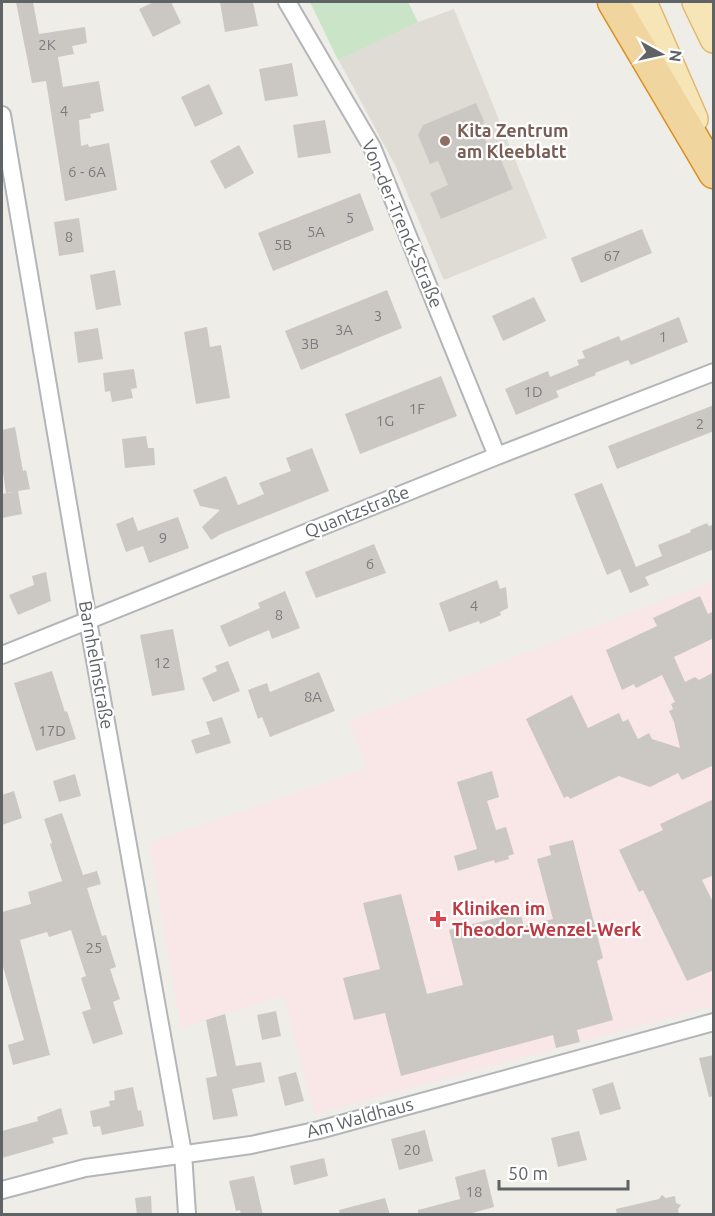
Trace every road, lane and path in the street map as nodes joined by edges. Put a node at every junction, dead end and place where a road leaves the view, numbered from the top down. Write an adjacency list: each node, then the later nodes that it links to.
1 (287, 2): 10 (street, Von-der-Trenck-Straße)
2 (614, 2): 8 (highway)
3 (643, 2): 7 (main road)
4 (696, 2): 5 (main road)
5 (714, 39)
6 (2, 115): 11 (street, Barnhelmstraße)
7 (714, 162)
8 (714, 173)
9 (714, 372): 10 (street, Quantzstraße)
10 (497, 456): 11 (street, Quantzstraße)
11 (88, 621): 12 (street, Quantzstraße); 14 (street, Barnhelmstraße)
12 (2, 655)
13 (714, 1023): 14 (street, Am Waldhaus)
14 (183, 1153): 15 (street, Am Waldhaus); 16 (street, Barnhelmstraße)
15 (2, 1190)
16 (187, 1215)

